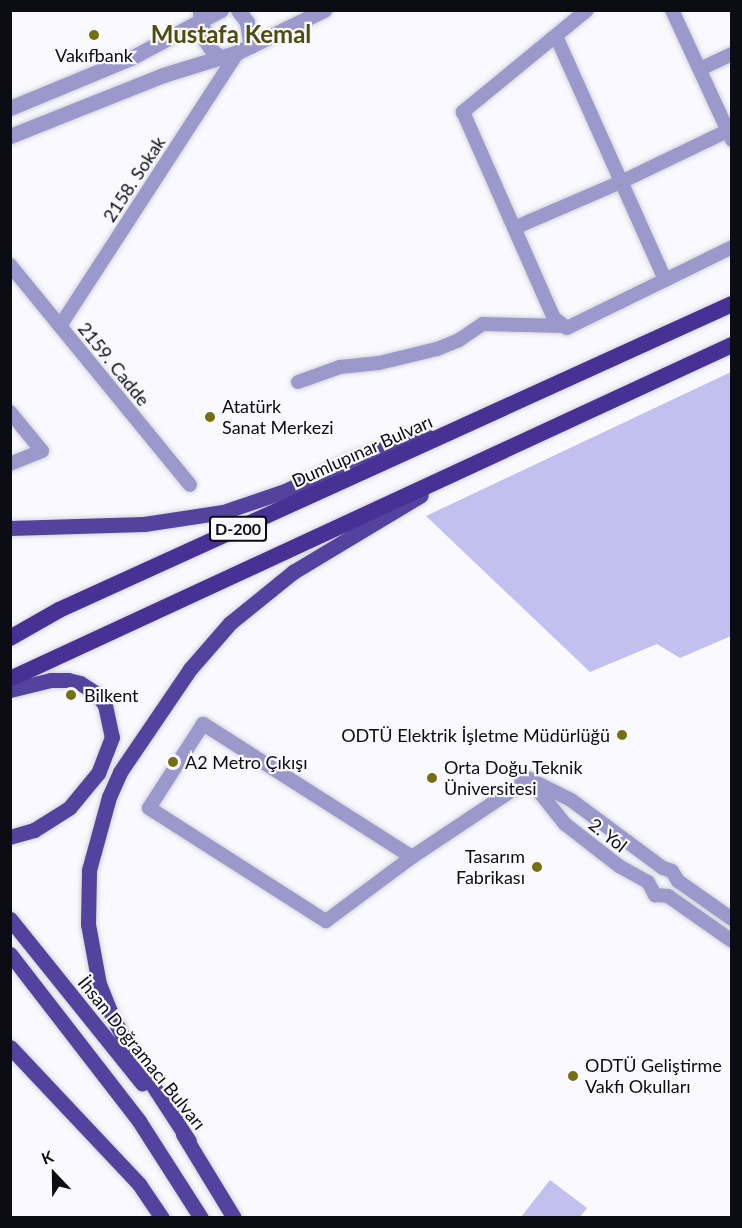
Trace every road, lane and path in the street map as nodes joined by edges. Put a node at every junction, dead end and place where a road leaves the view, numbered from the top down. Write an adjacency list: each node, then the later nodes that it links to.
1 (221, 10): 6 (street)
2 (238, 10): 8 (street)
3 (324, 10): 8 (street)
4 (587, 10): 7 (street)
5 (672, 10): 11 (street)
6 (200, 16): 10 (street); 12 (street)
7 (556, 36): 15 (street); 16 (street)
8 (245, 49): 10 (street); 21 (street, 2158. Sokak)
9 (732, 54): 11 (street)
10 (222, 58): 13 (street)
11 (700, 69): 14 (street)
12 (10, 108)
13 (10, 136)
14 (729, 136): 15 (street)
15 (621, 182): 16 (street); 19 (street)
16 (514, 228): 22 (street)
17 (732, 248): 19 (street)
18 (10, 265): 21 (street, 2159. Cadde)
19 (665, 280): 22 (street)
20 (731, 304): 26 (highway, Dumlupınar Bulvarı / D-200)
21 (60, 326): 29 (street, 2159. Cadde)
22 (564, 326): 24 (street)
23 (732, 345): 28 (highway, D-200)
24 (298, 382)
25 (10, 412): 27 (street)
26 (467, 425): 30 (main road); 31 (highway, Dumlupınar Bulvarı / D-200)
27 (10, 464)
28 (448, 477): 32 (highway, D-200); 46 (main road)
29 (190, 485)
30 (10, 528)
31 (10, 638)
32 (10, 679)
33 (10, 690): 35 (main road)
34 (529, 779): 36 (street); 37 (street, 2. Yol); 39 (street, 2. Yol)
35 (10, 837)
36 (412, 857): 36 (street)
37 (663, 868): 38 (street, 2. Yol); 39 (street)
38 (678, 881): 40 (street); 42 (street, 2. Yol)
39 (648, 882): 40 (street, 2. Yol)
40 (668, 896): 43 (street, 2. Yol)
41 (10, 919): 46 (main road, İhsan Doğramacı Bulvarı)
42 (732, 919)
43 (732, 941)
44 (10, 954): 48 (main road)
45 (10, 1047): 47 (main road)
46 (189, 1142): 49 (main road, İhsan Doğramacı Bulvarı)
47 (162, 1218)
48 (201, 1218)
49 (234, 1218)

